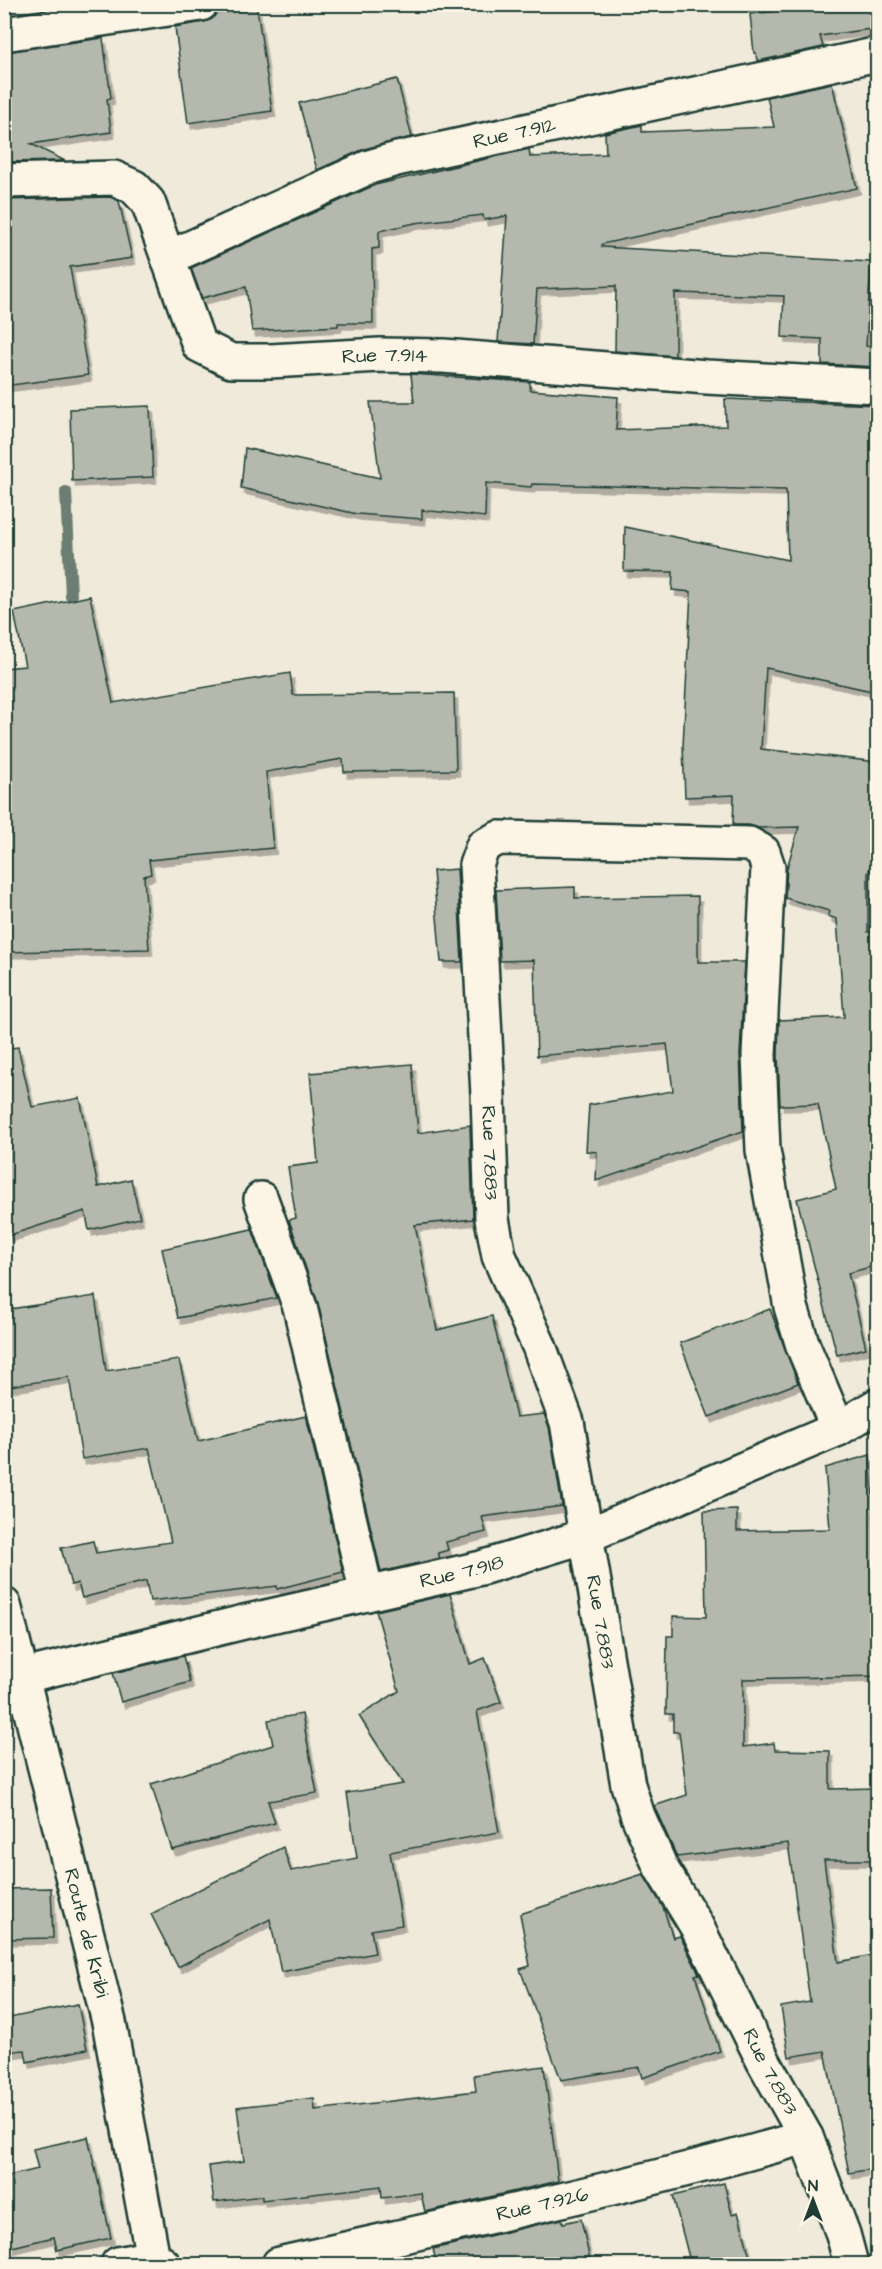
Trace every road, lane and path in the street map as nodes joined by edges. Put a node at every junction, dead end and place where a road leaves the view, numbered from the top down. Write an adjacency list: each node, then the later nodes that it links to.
1 (201, 4): 2 (street)
2 (4, 34)
3 (878, 54): 5 (street, Rue 7.912)
4 (4, 181): 5 (street, Rue 7.914)
5 (168, 258): 6 (street, Rue 7.914)
6 (878, 386)
7 (261, 1199): 11 (street)
8 (878, 1405): 9 (street, Rue 7.918)
9 (838, 1429): 10 (street, Rue 7.918); 10 (street, Rue 7.883)
10 (586, 1536): 11 (street, Rue 7.918); 14 (street, Rue 7.883)
11 (367, 1594): 13 (street, Rue 7.918)
12 (4, 1605): 13 (street, Route de Kribi)
13 (24, 1676): 15 (street, Route de Kribi)
14 (806, 2137): 17 (street, Rue 7.926); 18 (street, Rue 7.883)
15 (156, 2262): 16 (street)
16 (118, 2265)
17 (279, 2265)
18 (851, 2265)

